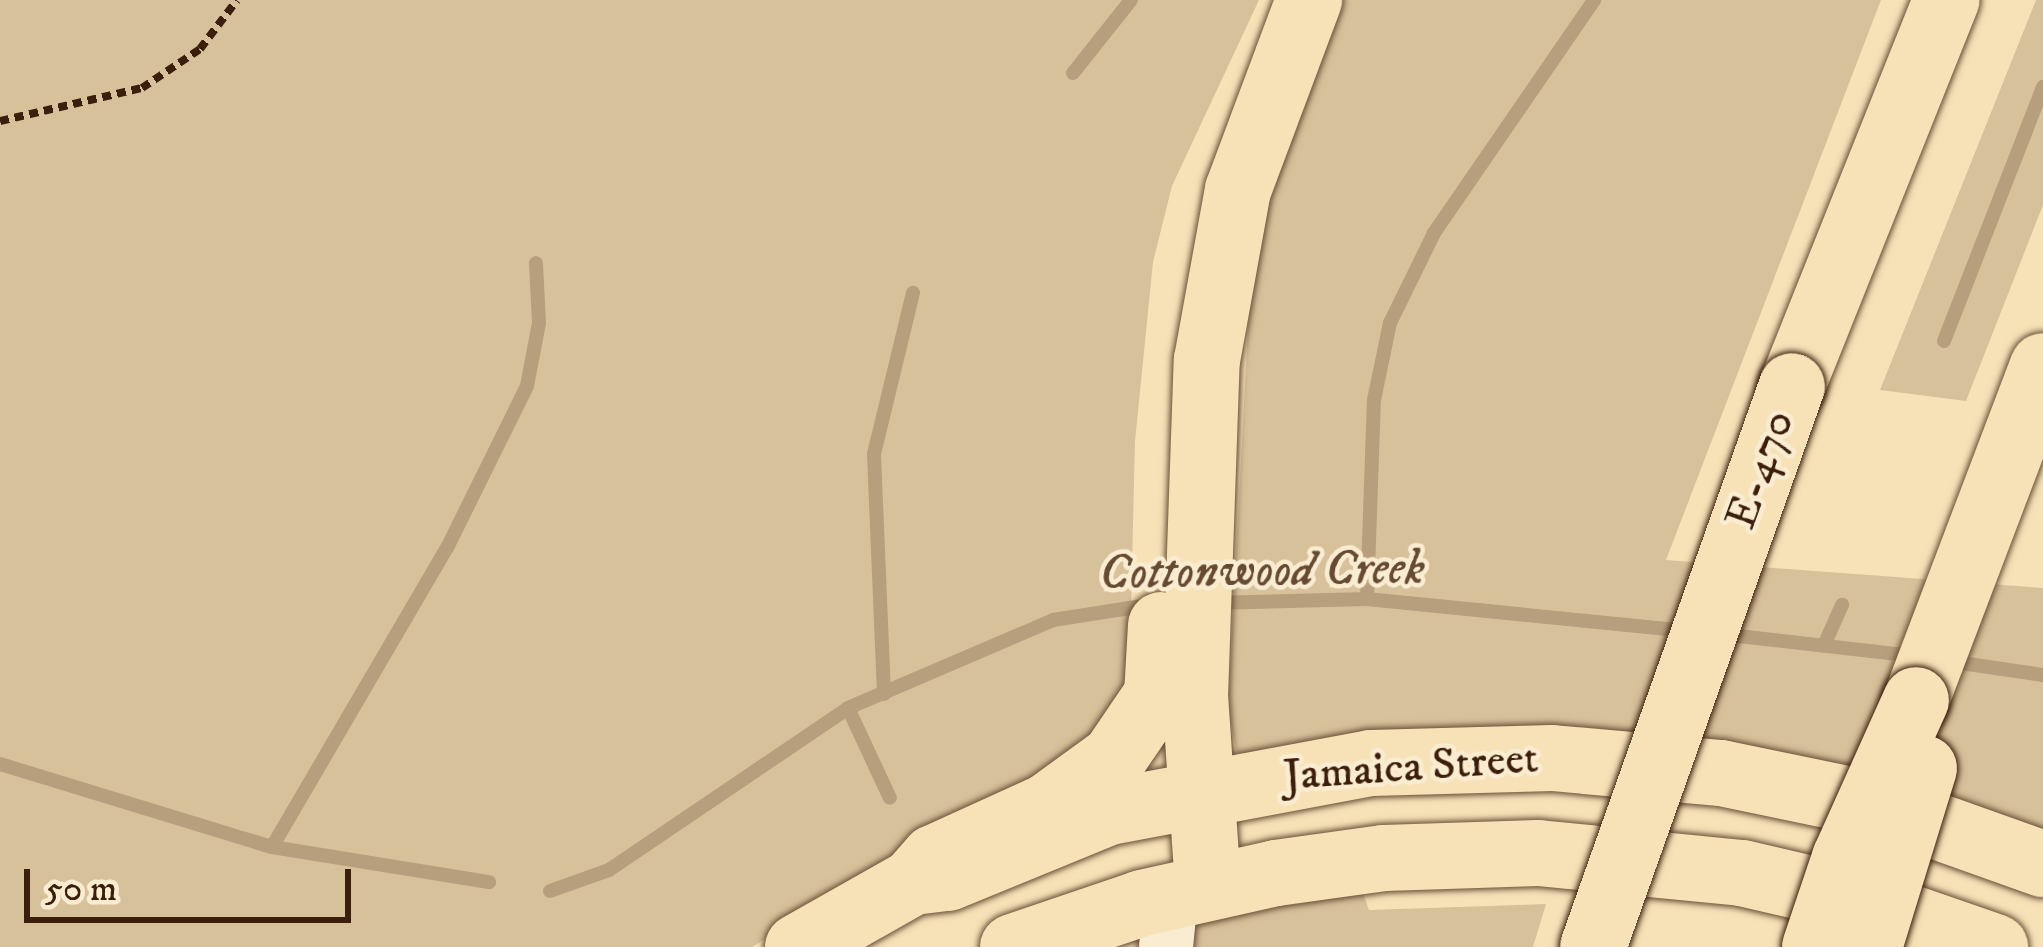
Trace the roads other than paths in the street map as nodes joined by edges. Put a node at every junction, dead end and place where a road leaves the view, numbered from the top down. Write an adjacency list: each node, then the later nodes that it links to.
1 (1310, 0): 4 (main road)
2 (1946, 0): 12 (main road, E-470, bridge)
3 (2036, 386): 5 (main road)
4 (1176, 695): 6 (main road); 8 (main road)
5 (1916, 700): 13 (main road, bridge); 14 (main road, bridge)
6 (1201, 790): 7 (main road, Jamaica Street); 8 (main road, Jamaica Street); 9 (main road)
7 (2043, 863)
8 (913, 882): 10 (main road, Jamaica Street)
9 (1182, 909): 11 (main road, Jamaica Street); 15 (main road, Jamaica Street)
10 (798, 947)
11 (1013, 947)
12 (1593, 947)
13 (1815, 947)
14 (1868, 947)
15 (1995, 947)

